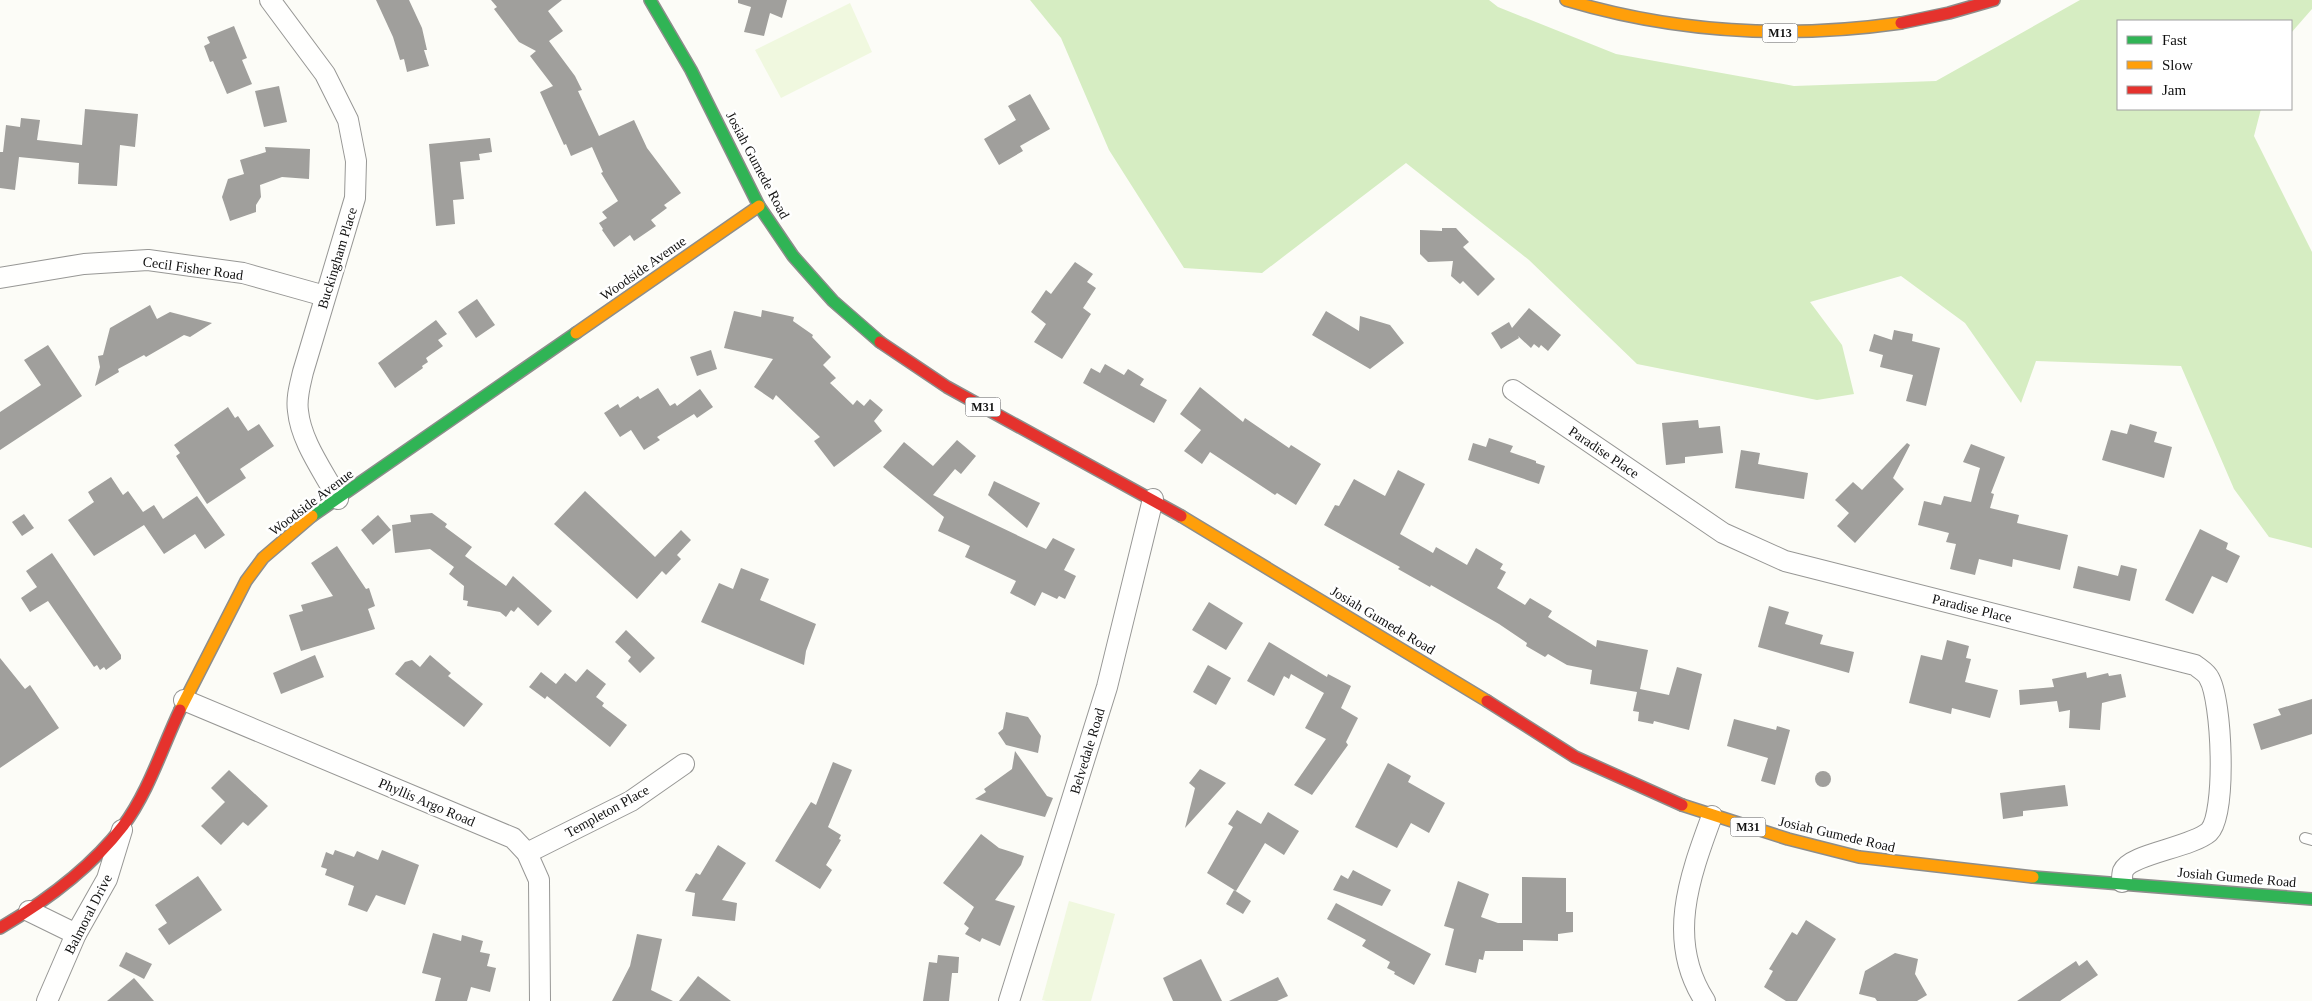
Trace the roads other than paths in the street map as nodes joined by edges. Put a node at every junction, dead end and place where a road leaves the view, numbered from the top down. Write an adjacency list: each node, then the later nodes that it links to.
1 (270, 0): 7 (street, Buckingham Place)
2 (650, 0): 5 (main road, Josiah Gumede Road / M31)
3 (1566, 0): 4 (main road, M13)
4 (1994, 0)
5 (759, 206): 9 (main road, Woodside Avenue); 10 (main road, Josiah Gumede Road / M31)
6 (0, 278): 7 (street, Cecil Fisher Road)
7 (325, 296): 9 (street, Buckingham Place)
8 (1513, 390): 16 (street, Paradise Place)
9 (338, 499): 11 (main road, Woodside Avenue)
10 (1153, 499): 13 (main road, Josiah Gumede Road / M31); 23 (street, Belvedale Road)
11 (184, 700): 14 (main road, Woodside Avenue); 15 (street, Phyllis Argo Road)
12 (684, 764): 15 (street, Templeton Place)
13 (1712, 816): 16 (main road, Josiah Gumede Road / M31); 24 (street)
14 (123, 826): 18 (main road, Woodside Avenue); 20 (street, Balmoral Drive)
15 (527, 853): 22 (street, Phyllis Argo Road)
16 (2122, 882): 17 (main road, Josiah Gumede Road / M31)
17 (2312, 899)
18 (29, 911): 19 (main road, Woodside Avenue); 20 (street)
19 (0, 928)
20 (76, 934): 21 (street, Balmoral Drive)
21 (47, 1001)
22 (540, 1001)
23 (1009, 1001)
24 (1705, 1001)

